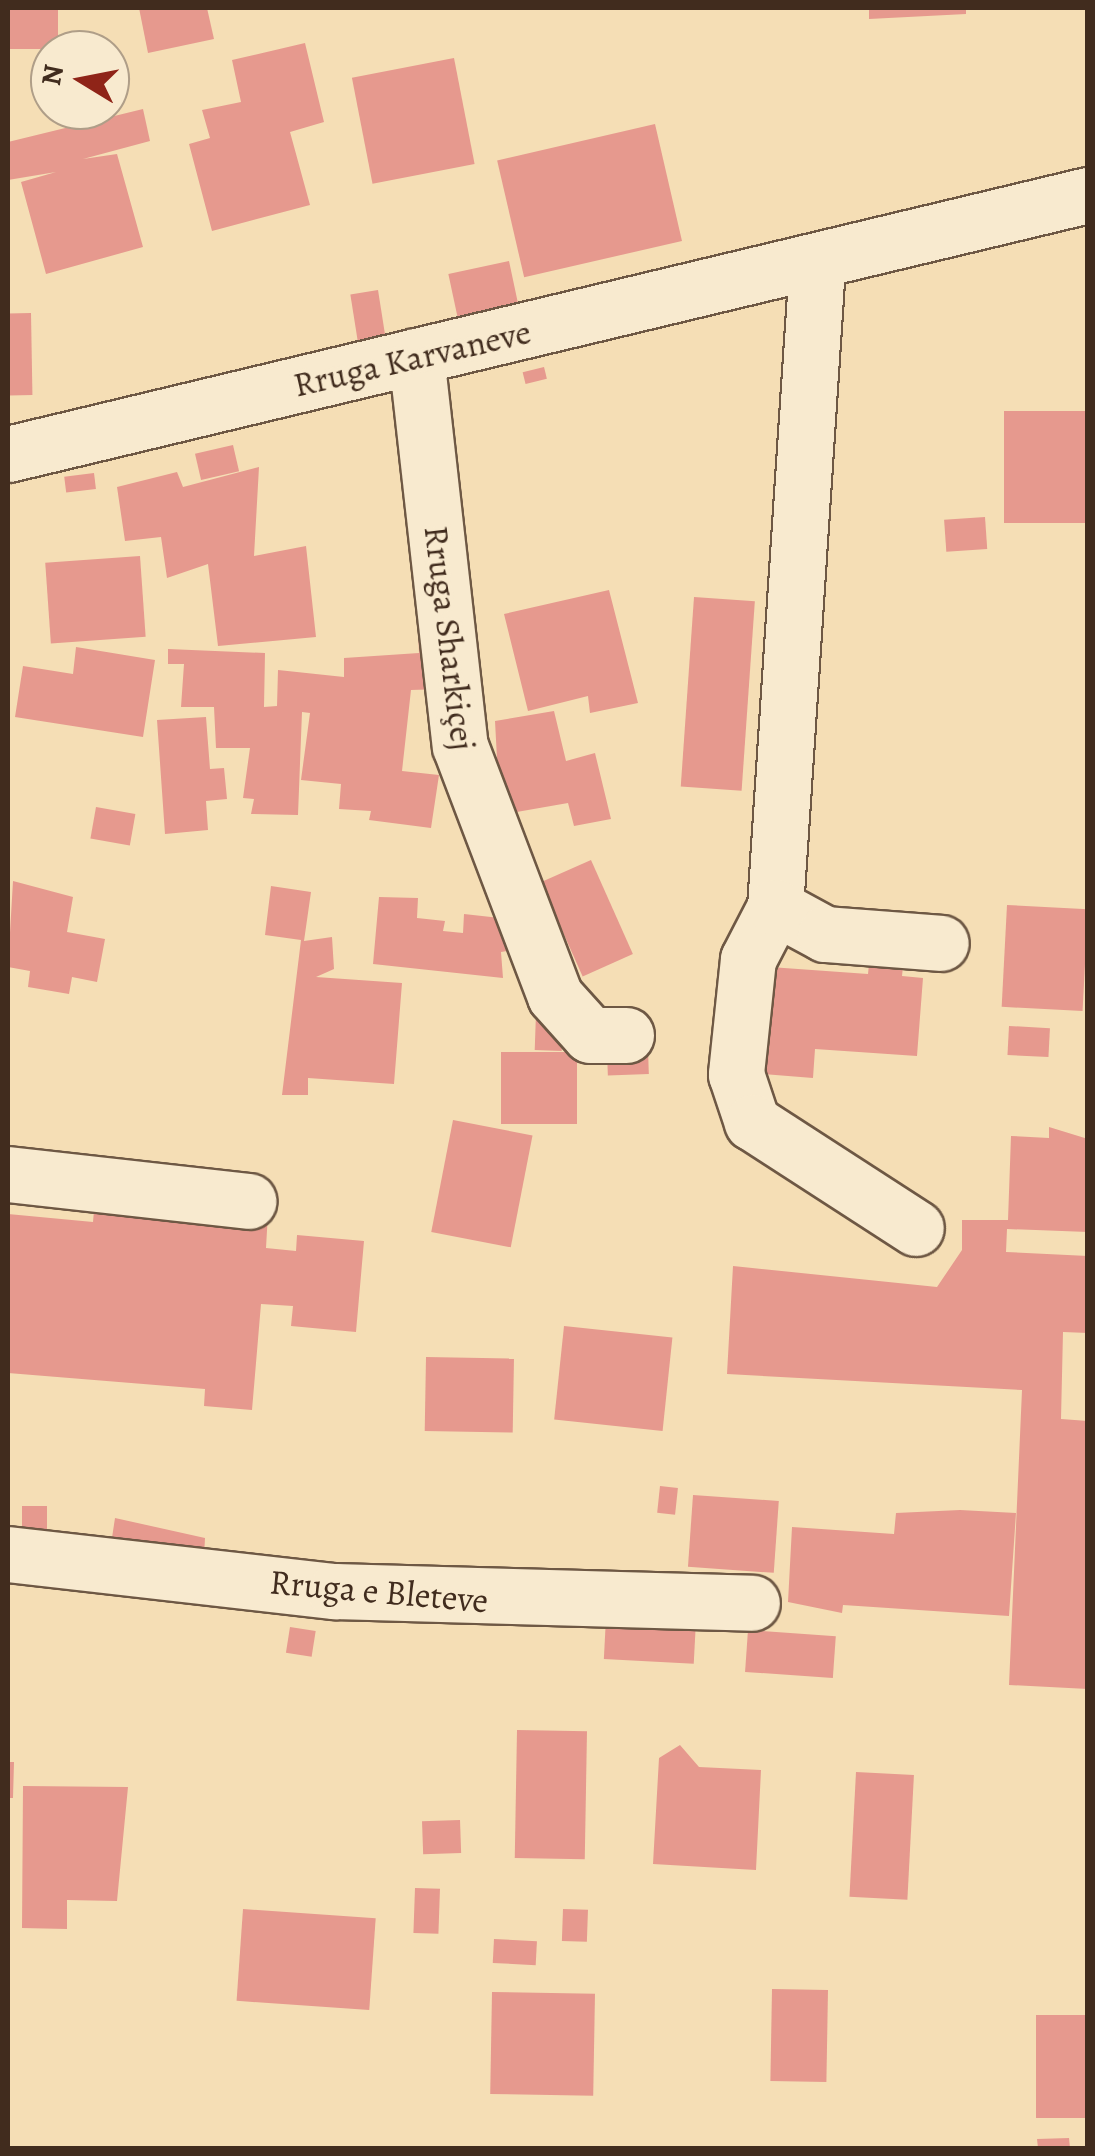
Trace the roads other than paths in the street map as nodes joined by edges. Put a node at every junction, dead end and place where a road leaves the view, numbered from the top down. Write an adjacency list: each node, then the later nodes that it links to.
1 (1088, 195): 2 (street, Rruga Karvaneve)
2 (817, 265): 3 (street, Rruga Karvaneve); 5 (street)
3 (416, 356): 4 (street, Rruga Karvaneve); 7 (street, Rruga Sharkiçej)
4 (8, 454)
5 (775, 907): 6 (street); 10 (street)
6 (940, 943)
7 (626, 1035)
8 (8, 1174): 9 (street)
9 (248, 1200)
10 (916, 1228)
11 (8, 1554): 12 (street, Rruga e Bleteve)
12 (752, 1603)

